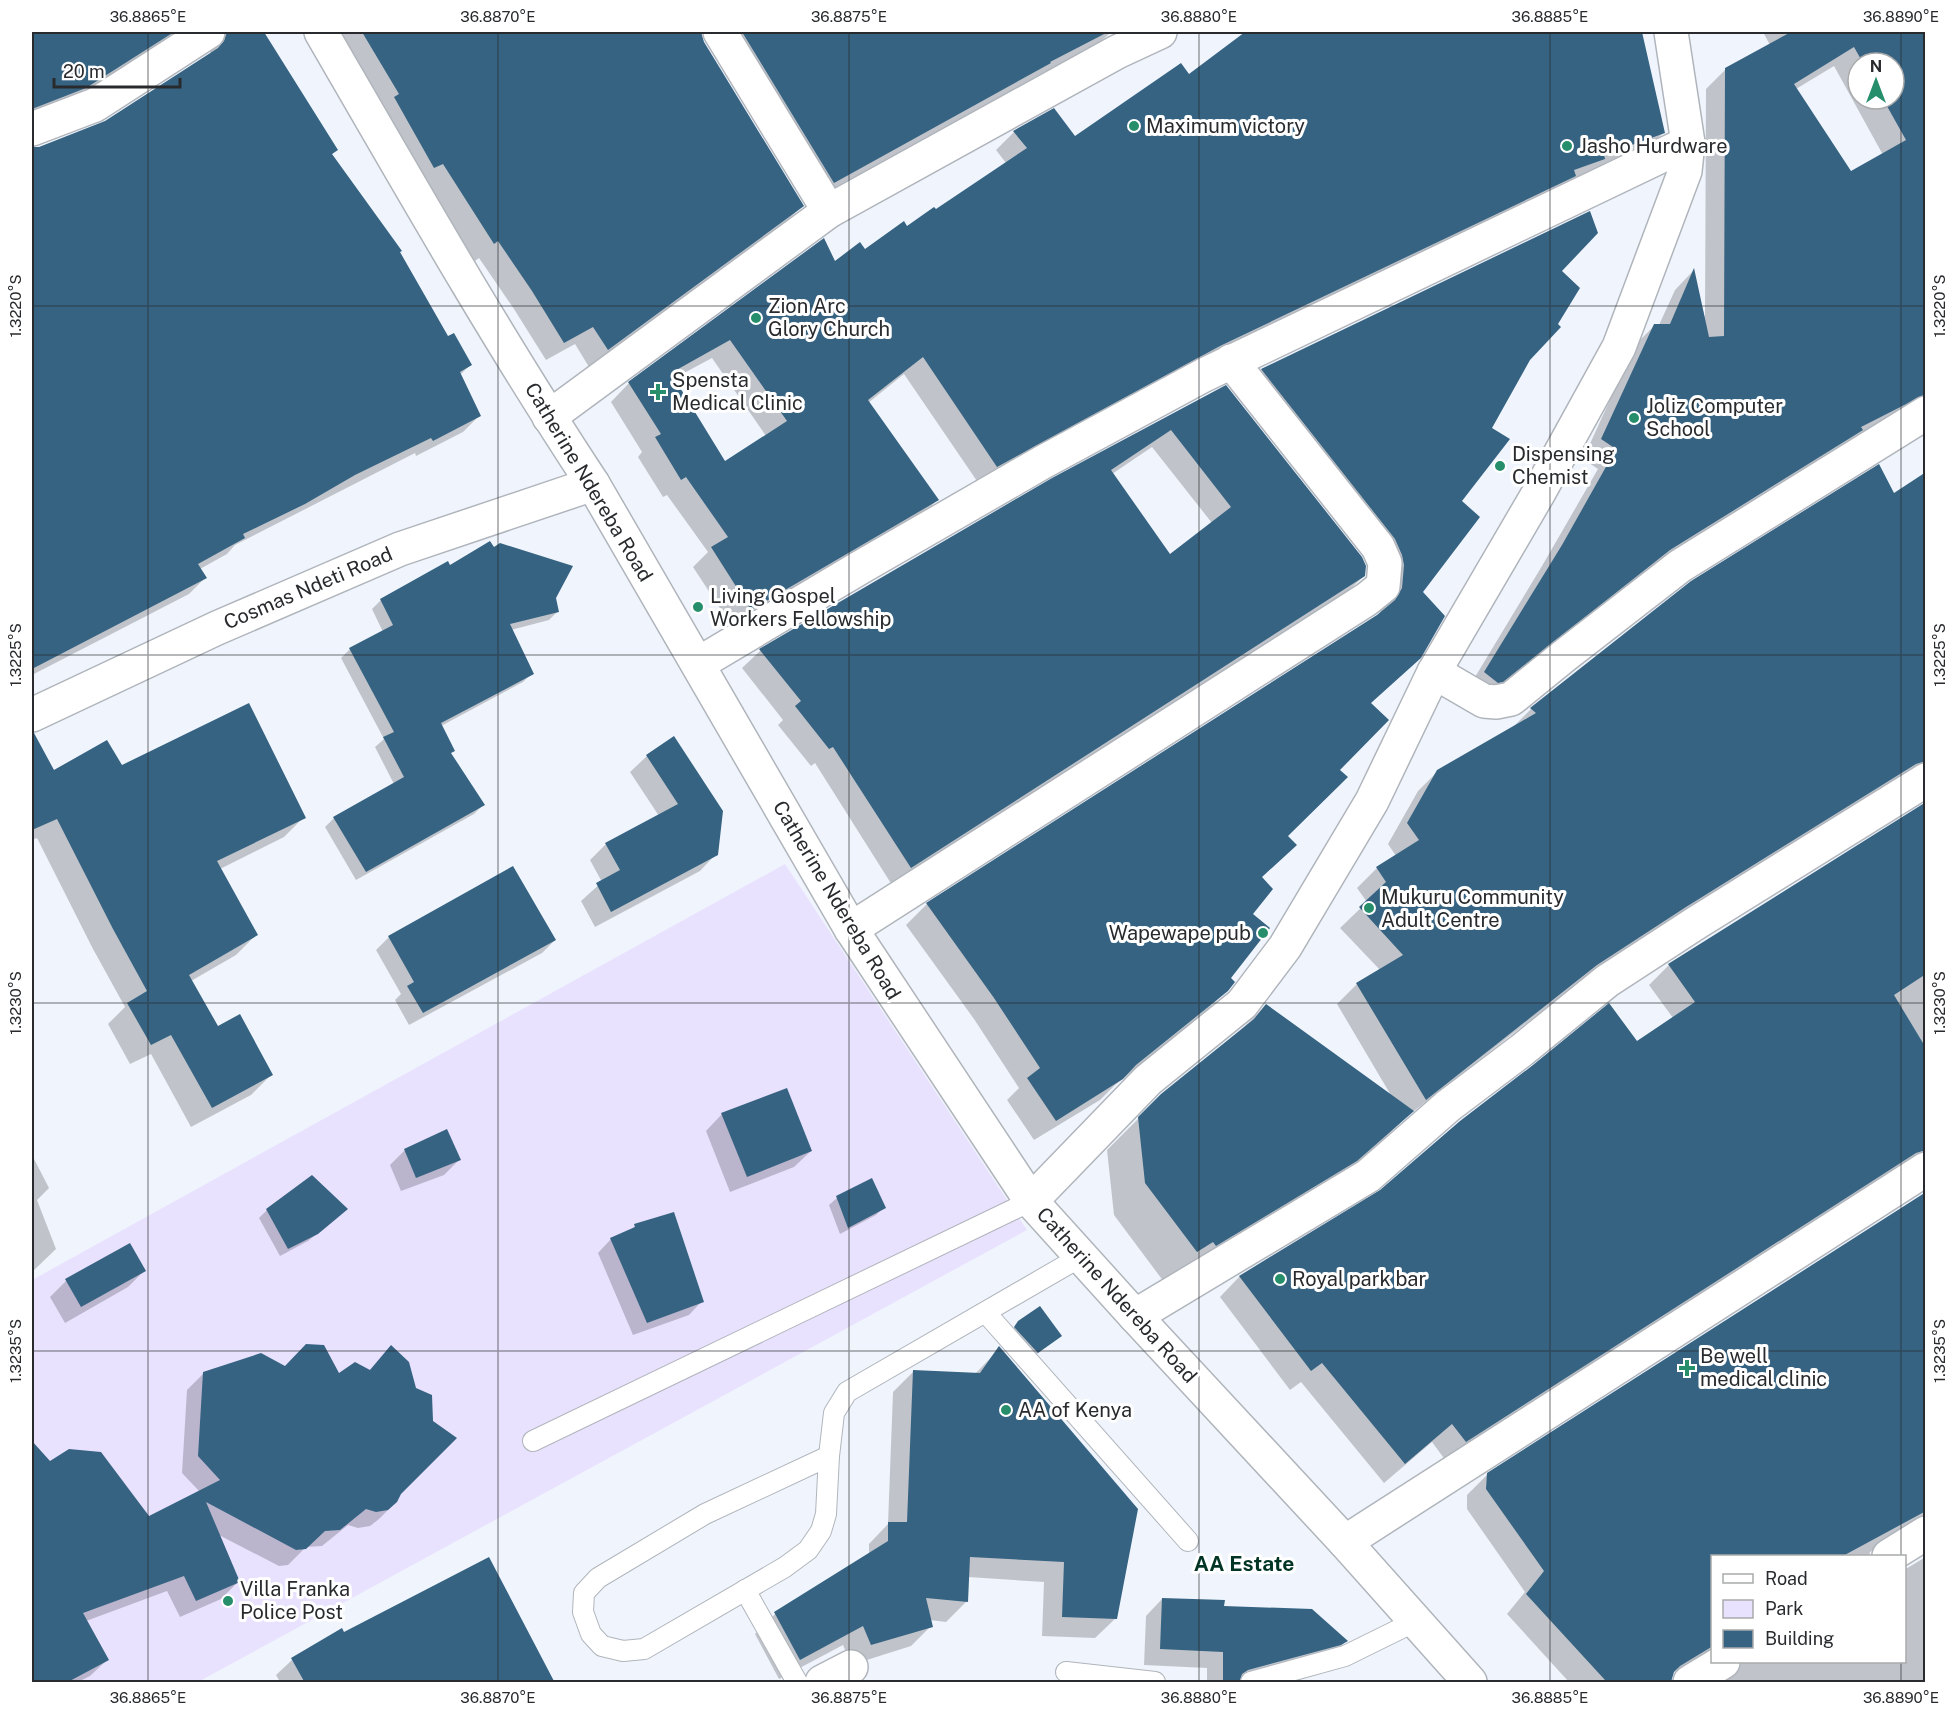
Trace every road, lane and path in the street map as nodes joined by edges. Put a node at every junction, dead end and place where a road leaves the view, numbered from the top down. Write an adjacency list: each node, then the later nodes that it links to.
1 (208, 32): 6 (street)
2 (321, 32): 11 (street, Catherine Ndereba Road)
3 (720, 32): 8 (street)
4 (1160, 32): 8 (street)
5 (1671, 32): 7 (street)
6 (32, 129)
7 (1688, 143): 9 (street); 14 (street)
8 (829, 211): 11 (street)
9 (1231, 361): 13 (street); 17 (street)
10 (1926, 413): 14 (street)
11 (549, 417): 12 (street, Catherine Ndereba Road)
12 (593, 484): 13 (street, Catherine Ndereba Road); 15 (street, Cosmas Ndeti Road)
13 (698, 664): 17 (street, Catherine Ndereba Road)
14 (1434, 672): 19 (street)
15 (32, 715)
16 (1926, 780): 22 (street)
17 (851, 929): 19 (street, Catherine Ndereba Road)
18 (1926, 1169): 27 (street)
19 (1031, 1201): 20 (street, Catherine Ndereba Road); 23 (lane)
20 (1082, 1257): 21 (lane); 22 (street, Catherine Ndereba Road)
21 (986, 1313): 24 (lane); 26 (lane)
22 (1135, 1316): 27 (street, Catherine Ndereba Road)
23 (534, 1441)
24 (829, 1456): 29 (lane); 29 (lane)
25 (1926, 1533): 28 (street)
26 (1188, 1541)
27 (1345, 1542): 30 (street, Catherine Ndereba Road)
28 (1892, 1555)
29 (745, 1590): 34 (lane)
30 (1416, 1622): 37 (lane); 38 (street, Catherine Ndereba Road)
31 (1721, 1663): 39 (street)
32 (851, 1667): 35 (street)
33 (1066, 1672): 36 (lane)
34 (797, 1683)
35 (822, 1683)
36 (1155, 1683)
37 (1251, 1683)
38 (1470, 1683)
39 (1690, 1683)

